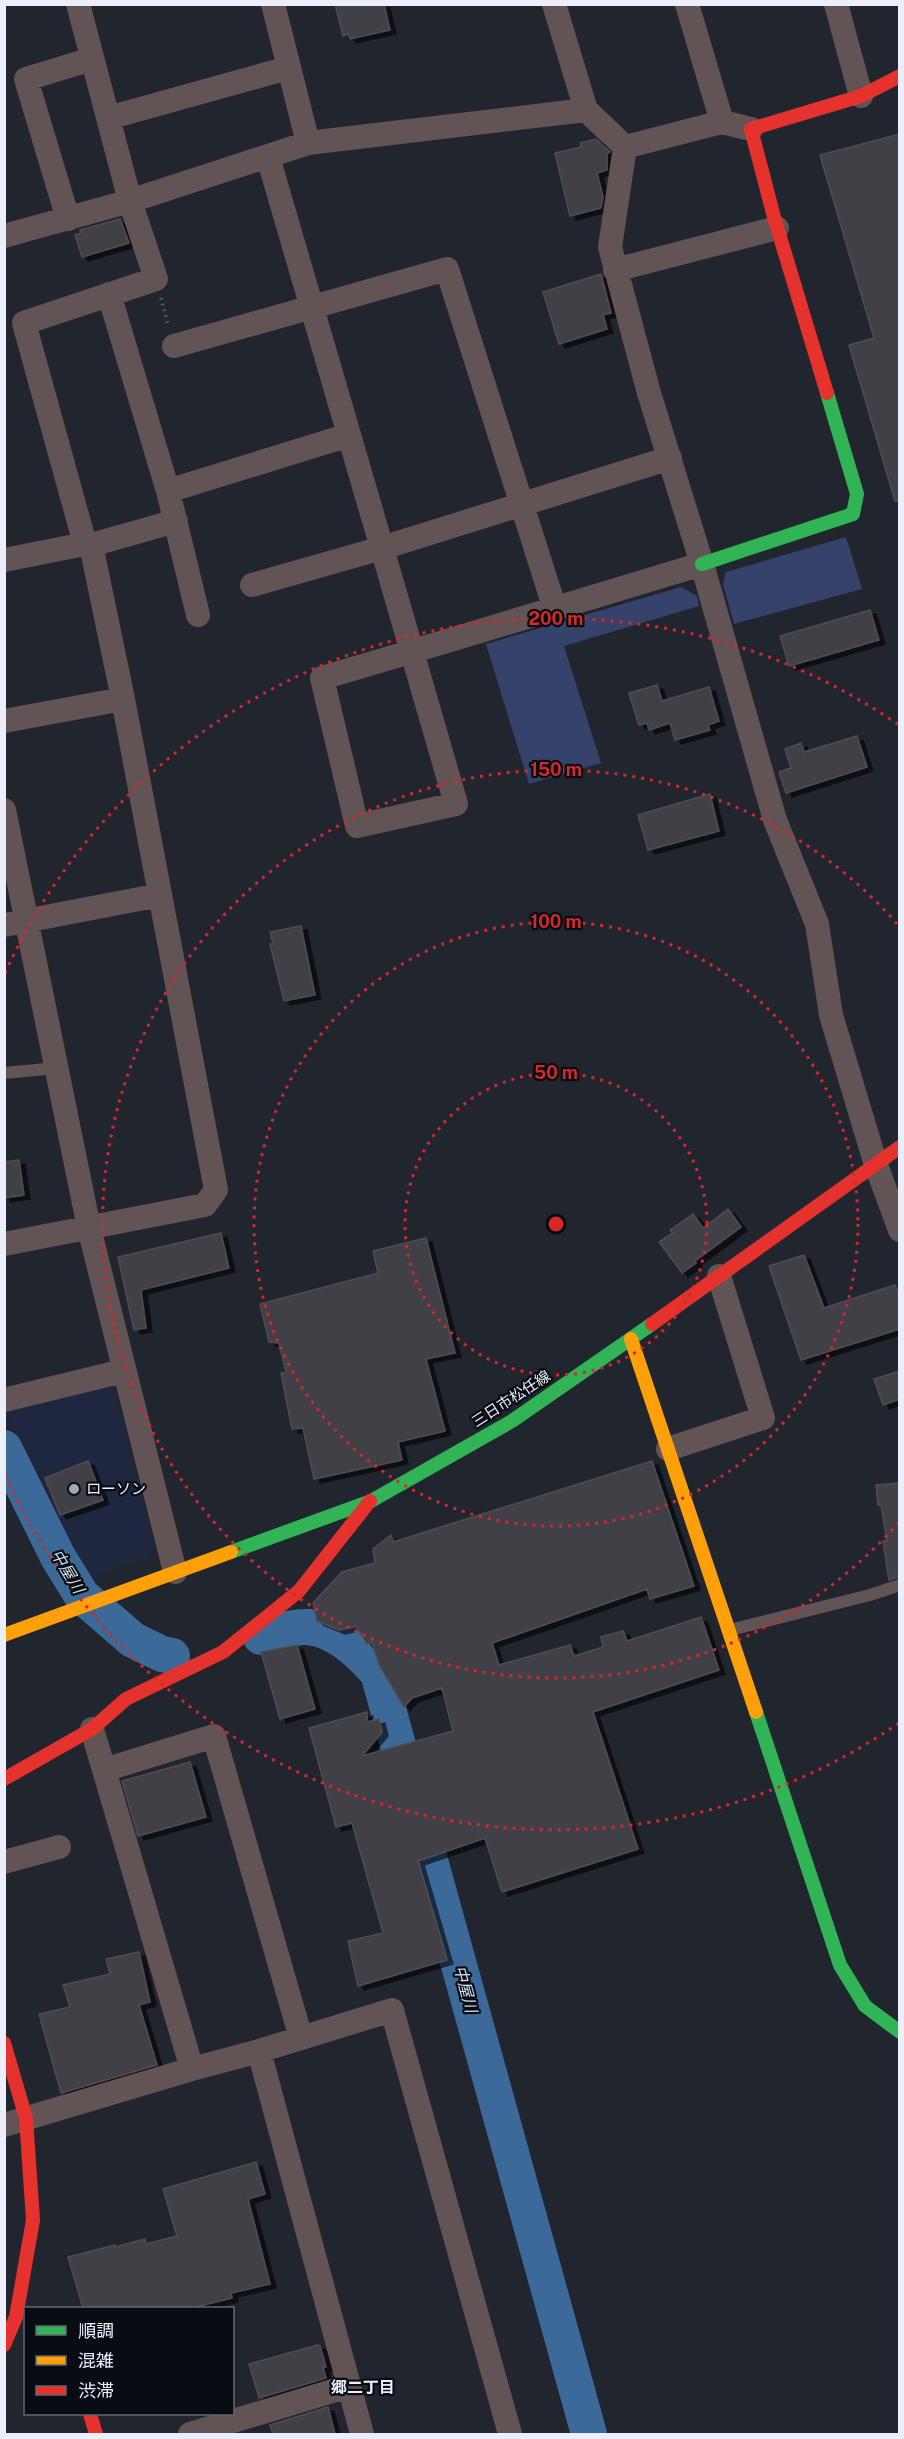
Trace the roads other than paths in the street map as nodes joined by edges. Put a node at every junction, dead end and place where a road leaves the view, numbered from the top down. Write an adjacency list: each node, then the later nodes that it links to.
1 (273, 4): 7 (street)
2 (554, 4): 10 (street)
3 (687, 4): 12 (street)
4 (836, 4): 9 (street)
5 (80, 5): 6 (street)
6 (92, 59): 11 (street); 18 (street)
7 (288, 68): 11 (street); 14 (street)
8 (900, 76): 9 (street)
9 (861, 96): 13 (street)
10 (585, 110): 14 (street); 15 (street)
11 (108, 118): 17 (street)
12 (722, 122): 13 (street); 15 (street)
13 (751, 129): 19 (street)
14 (308, 143): 16 (street)
15 (625, 147): 21 (street)
16 (268, 157): 17 (street); 23 (street)
17 (130, 201): 18 (street); 22 (street)
18 (68, 219): 20 (street)
19 (777, 228): 21 (street); 33 (street)
20 (4, 237)
21 (615, 270): 26 (street)
22 (109, 294): 27 (street); 30 (street)
23 (312, 307): 24 (street); 25 (street); 28 (street)
24 (174, 346)
25 (349, 435): 27 (street); 31 (street)
26 (670, 458): 28 (street); 33 (street)
27 (168, 491): 29 (street)
28 (522, 504): 31 (street); 35 (street)
29 (176, 521): 30 (street); 36 (street)
30 (88, 544): 32 (street); 38 (street)
31 (382, 548): 34 (street); 37 (street)
32 (4, 560)
33 (702, 564): 35 (street); 46 (street)
34 (252, 585)
35 (555, 609): 37 (street)
36 (198, 615)
37 (413, 651): 37 (street)
38 (123, 699): 39 (street); 41 (street)
39 (4, 721)
40 (4, 810): 42 (street)
41 (160, 895): 42 (street); 47 (street)
42 (16, 923): 43 (street)
43 (57, 1068): 44 (lane); 47 (street)
44 (4, 1073)
45 (900, 1147): 46 (street, 三日市松任線)
46 (876, 1165): 48 (street); 50 (street, 三日市松任線)
47 (89, 1228): 49 (street); 52 (street)
48 (900, 1230)
49 (4, 1244)
50 (719, 1276): 51 (street, 三日市松任線); 54 (street)
51 (631, 1339): 54 (street); 55 (street, 三日市松任線)
52 (123, 1371): 53 (street); 56 (street)
53 (4, 1400)
54 (668, 1449): 58 (street)
55 (371, 1501): 56 (street, 三日市松任線); 60 (street)
56 (175, 1572): 59 (street, 三日市松任線)
57 (900, 1585): 58 (lane)
58 (729, 1630): 65 (street)
59 (4, 1635)
60 (92, 1729): 61 (street); 62 (street)
61 (104, 1770): 66 (street); 69 (street)
62 (4, 1779)
63 (59, 1847): 64 (street)
64 (4, 1862)
65 (900, 2032)
66 (301, 2038): 68 (street); 79 (street)
67 (4, 2043): 70 (street)
68 (259, 2051): 69 (street); 74 (street)
69 (192, 2069): 70 (street)
70 (15, 2121): 71 (street)
71 (16, 2317): 72 (street); 73 (street)
72 (24, 2327)
73 (4, 2345)
74 (349, 2386): 77 (street); 78 (street)
75 (90, 2415): 76 (street)
76 (96, 2434)
77 (190, 2434)
78 (362, 2434)
79 (510, 2434)

